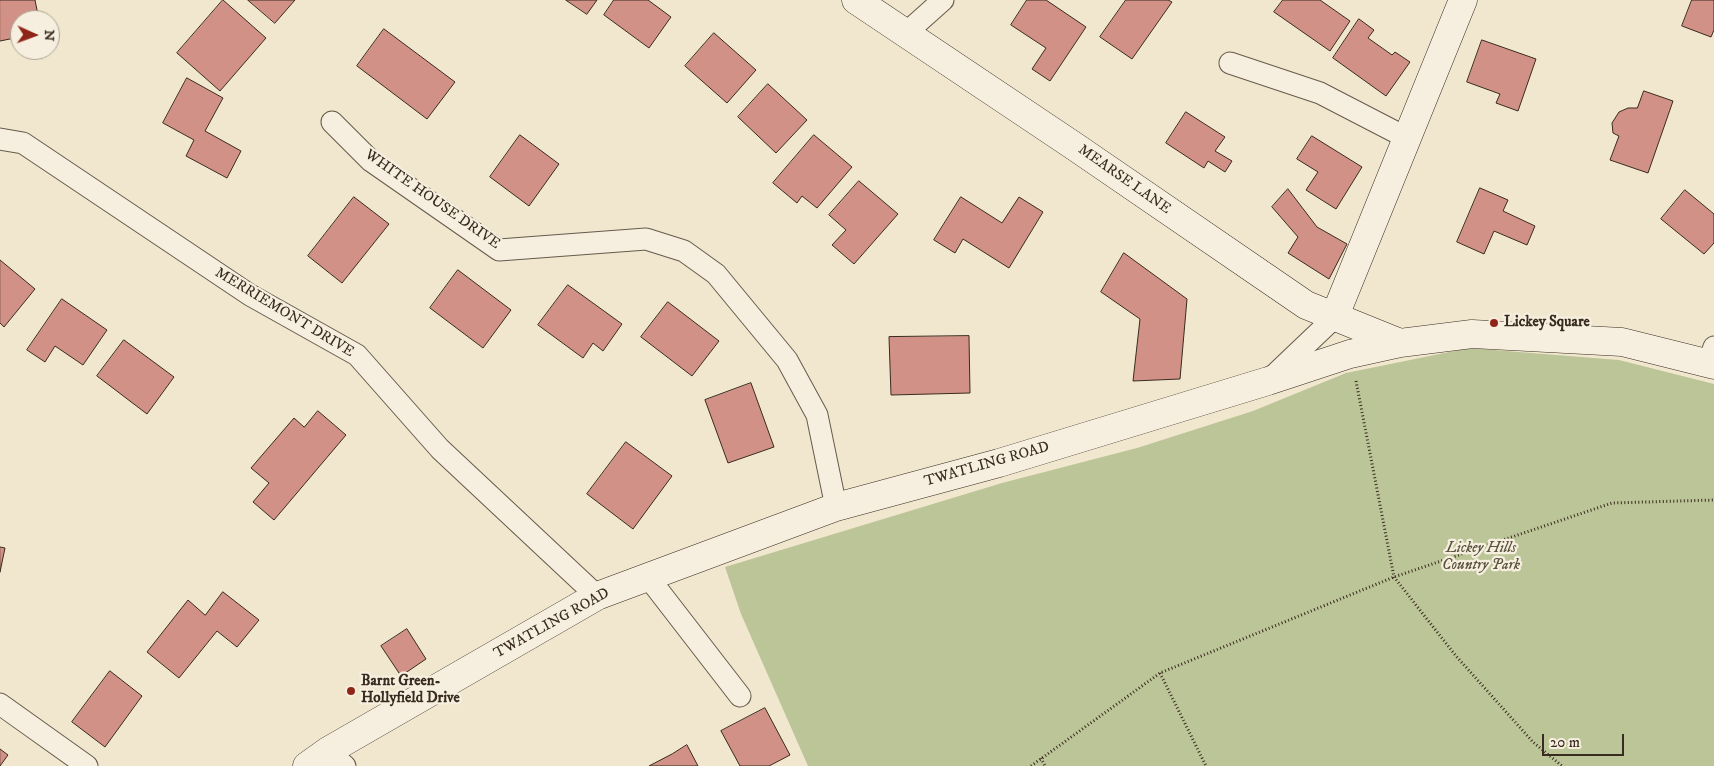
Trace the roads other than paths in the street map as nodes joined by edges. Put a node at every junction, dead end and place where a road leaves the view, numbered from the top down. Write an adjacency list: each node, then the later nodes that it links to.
1 (856, 0): 4 (street, MEARSE LANE)
2 (943, 0): 4 (street)
3 (1463, 0): 7 (street)
4 (906, 33): 9 (street, MEARSE LANE)
5 (1230, 63): 7 (street)
6 (332, 122): 13 (street, WHITE HOUSE DRIVE)
7 (1407, 138): 9 (street)
8 (0, 139): 15 (street, MERRIEMONT DRIVE)
9 (1334, 318): 10 (street, MEARSE LANE); 12 (street)
10 (1400, 343): 11 (street, TWATLING ROAD); 12 (street, TWATLING ROAD)
11 (1712, 359)
12 (1268, 381): 13 (street, TWATLING ROAD)
13 (836, 507): 14 (street, TWATLING ROAD)
14 (648, 577): 15 (street, TWATLING ROAD); 16 (street)
15 (597, 596): 18 (street, TWATLING ROAD)
16 (740, 696)
17 (0, 704): 19 (street)
18 (327, 761)
19 (87, 766)

